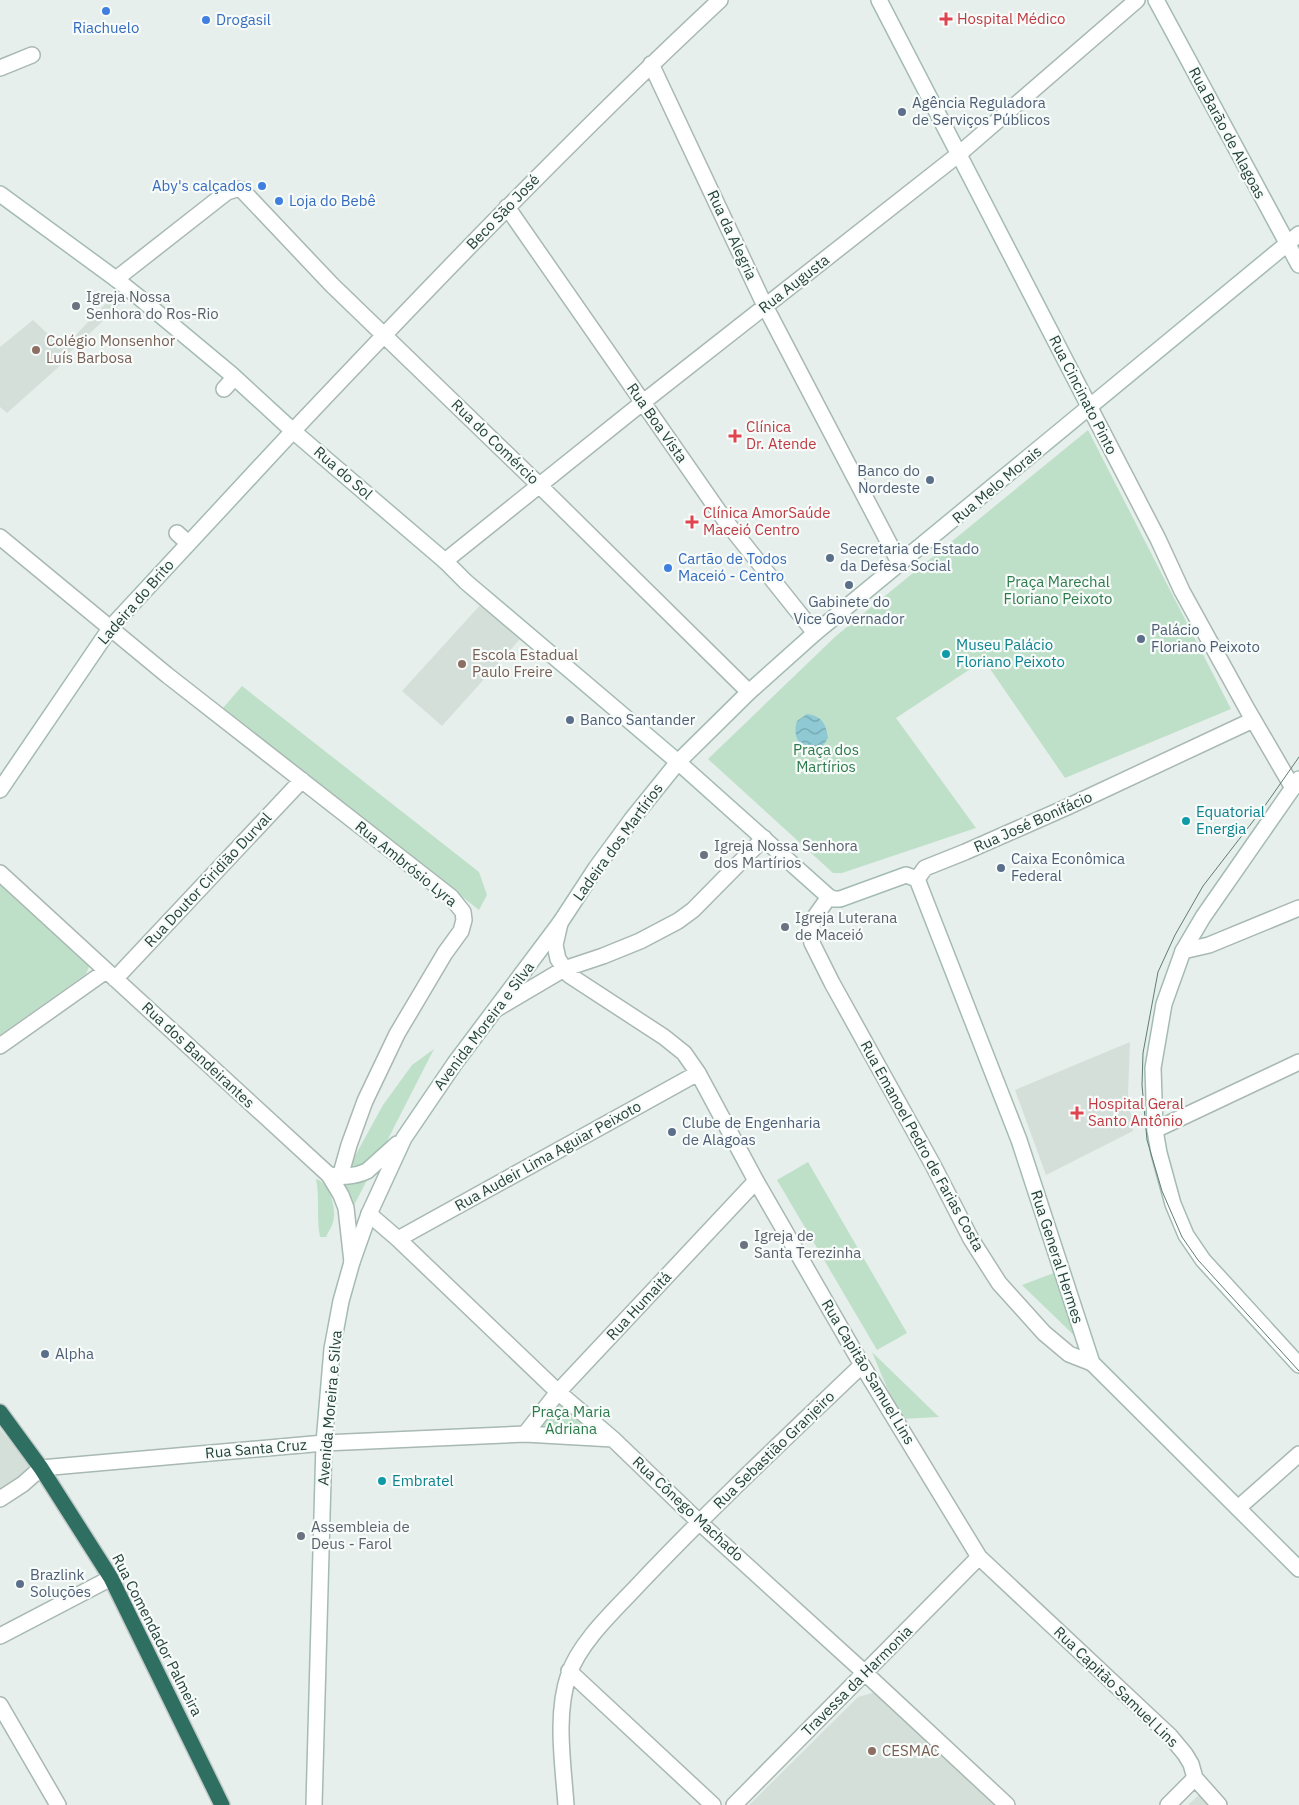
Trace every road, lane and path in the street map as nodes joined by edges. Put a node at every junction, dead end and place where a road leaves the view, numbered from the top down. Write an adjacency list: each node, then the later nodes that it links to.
1 (720, 0): 6 (street, Beco São José)
2 (879, 0): 8 (street, Rua Cincinato Pinto)
3 (1137, 0): 8 (street, Rua Augusta)
4 (1156, 0): 11 (street, Rua Barão de Alagoas)
5 (32, 56): 7 (street)
6 (651, 64): 10 (street, Beco São José); 14 (street, Rua da Alegria)
7 (0, 68)
8 (959, 154): 14 (street, Rua Augusta); 17 (street, Rua Cincinato Pinto)
9 (0, 194): 13 (street, Rua do Sol)
10 (507, 207): 15 (street, Beco São José); 16 (street, Rua Boa Vista)
11 (1293, 239): 12 (street, Rua Barão de Alagoas); 17 (street, Rua Melo Morais)
12 (1299, 265)
13 (116, 279): 15 (street, Rua do Comércio); 18 (street, Rua do Sol)
14 (766, 306): 16 (street, Rua Augusta); 22 (street, Rua da Alegria)
15 (384, 335): 18 (street, Beco São José); 19 (street, Rua do Comércio)
16 (642, 403): 19 (street, Rua Augusta); 24 (street, Rua Boa Vista)
17 (1090, 408): 22 (street, Rua Melo Morais); 26 (street, Rua Cincinato Pinto)
18 (293, 431): 21 (street, Rua do Sol); 23 (street, Ladeira do Brito)
19 (539, 485): 21 (street, Rua Augusta); 25 (street, Rua do Comércio)
20 (0, 537): 23 (street, Rua Ambrósio Lyra)
21 (445, 561): 27 (street, Rua do Sol)
22 (900, 564): 24 (street, Rua Melo Morais)
23 (114, 630): 28 (street, Rua Ambrósio Lyra); 30 (street, Ladeira do Brito)
24 (816, 633): 25 (street, Rua Melo Morais)
25 (750, 692): 27 (street, Rua Melo Morais)
26 (1250, 715): 29 (street, Rua Cincinato Pinto); 33 (street, Rua José Bonifácio)
27 (678, 762): 31 (street); 36 (street, Ladeira dos Martírios)
28 (302, 780): 39 (street, Rua Doutor Ciridião Durval); 46 (street, Rua Ambrósio Lyra)
29 (1296, 783): 37 (street)
30 (0, 790)
31 (764, 838): 34 (street); 38 (street)
32 (0, 873): 39 (street, Rua dos Bandeirantes)
33 (917, 879): 34 (street); 51 (street, Rua General Hermes)
34 (829, 897): 51 (street, Rua Emanoel Pedro de Farias Costa)
35 (1299, 908): 37 (street)
36 (560, 924): 38 (street, Rua Capitão Samuel Lins); 40 (street, Avenida Moreira e Silva)
37 (1183, 951): 44 (street)
38 (564, 969): 40 (street); 43 (street, Rua Capitão Samuel Lins)
39 (110, 975): 41 (street, Rua Doutor Ciridião Durval); 46 (street, Rua dos Bandeirantes)
40 (498, 1008): 45 (street, Avenida Moreira e Silva)
41 (0, 1046)
42 (1299, 1062): 44 (street)
43 (698, 1073): 47 (street, Rua Capitão Samuel Lins); 49 (street, Rua Audeir Lima Aguiar Peixoto)
44 (1155, 1130): 53 (street)
45 (404, 1138): 46 (street); 48 (street, Avenida Moreira e Silva)
46 (335, 1176): 50 (street, Rua dos Bandeirantes)
47 (756, 1181): 52 (street, Rua Capitão Samuel Lins); 54 (street, Rua Humaitá)
48 (369, 1214): 49 (street, Rua Cônego Machado); 50 (street, Avenida Moreira e Silva)
49 (398, 1239): 54 (street, Rua Cônego Machado)
50 (352, 1262): 58 (street, Avenida Moreira e Silva)
51 (1092, 1362): 62 (street, Rua General Hermes)
52 (862, 1365): 63 (street, Rua Sebastião Granjeiro); 64 (street, Rua Capitão Samuel Lins)
53 (1299, 1365)
54 (558, 1392): 56 (street, Rua Humaitá); 57 (street, Rua Cônego Machado)
55 (0, 1412): 60 (highway, Rua Comendador Palmeira)
56 (525, 1434): 57 (street, Rua Santa Cruz); 58 (street, Rua Santa Cruz)
57 (614, 1439): 63 (street, Rua Cônego Machado)
58 (324, 1443): 60 (street, Rua Santa Cruz); 74 (street, Avenida Moreira e Silva)
59 (1299, 1454): 62 (street)
60 (41, 1468): 61 (street); 66 (highway, Rua Comendador Palmeira)
61 (0, 1499)
62 (1238, 1508): 65 (street, Rua General Hermes)
63 (699, 1522): 68 (street, Rua Sebastião Granjeiro); 69 (street, Rua Cônego Machado)
64 (979, 1557): 69 (street, Travessa da Harmonia); 71 (street, Rua Capitão Samuel Lins)
65 (1299, 1569)
66 (111, 1578): 67 (street); 73 (highway, Rua Comendador Palmeira)
67 (0, 1636)
68 (569, 1672): 75 (street, Rua Sebastião Granjeiro); 76 (street)
69 (865, 1672): 77 (street, Travessa da Harmonia); 78 (street, Rua Cônego Machado)
70 (0, 1705): 72 (street)
71 (1195, 1778): 79 (street); 80 (street, Rua Capitão Samuel Lins)
72 (58, 1805)
73 (222, 1805)
74 (314, 1805)
75 (566, 1805)
76 (713, 1805)
77 (734, 1805)
78 (1007, 1805)
79 (1168, 1805)
80 (1219, 1805)

